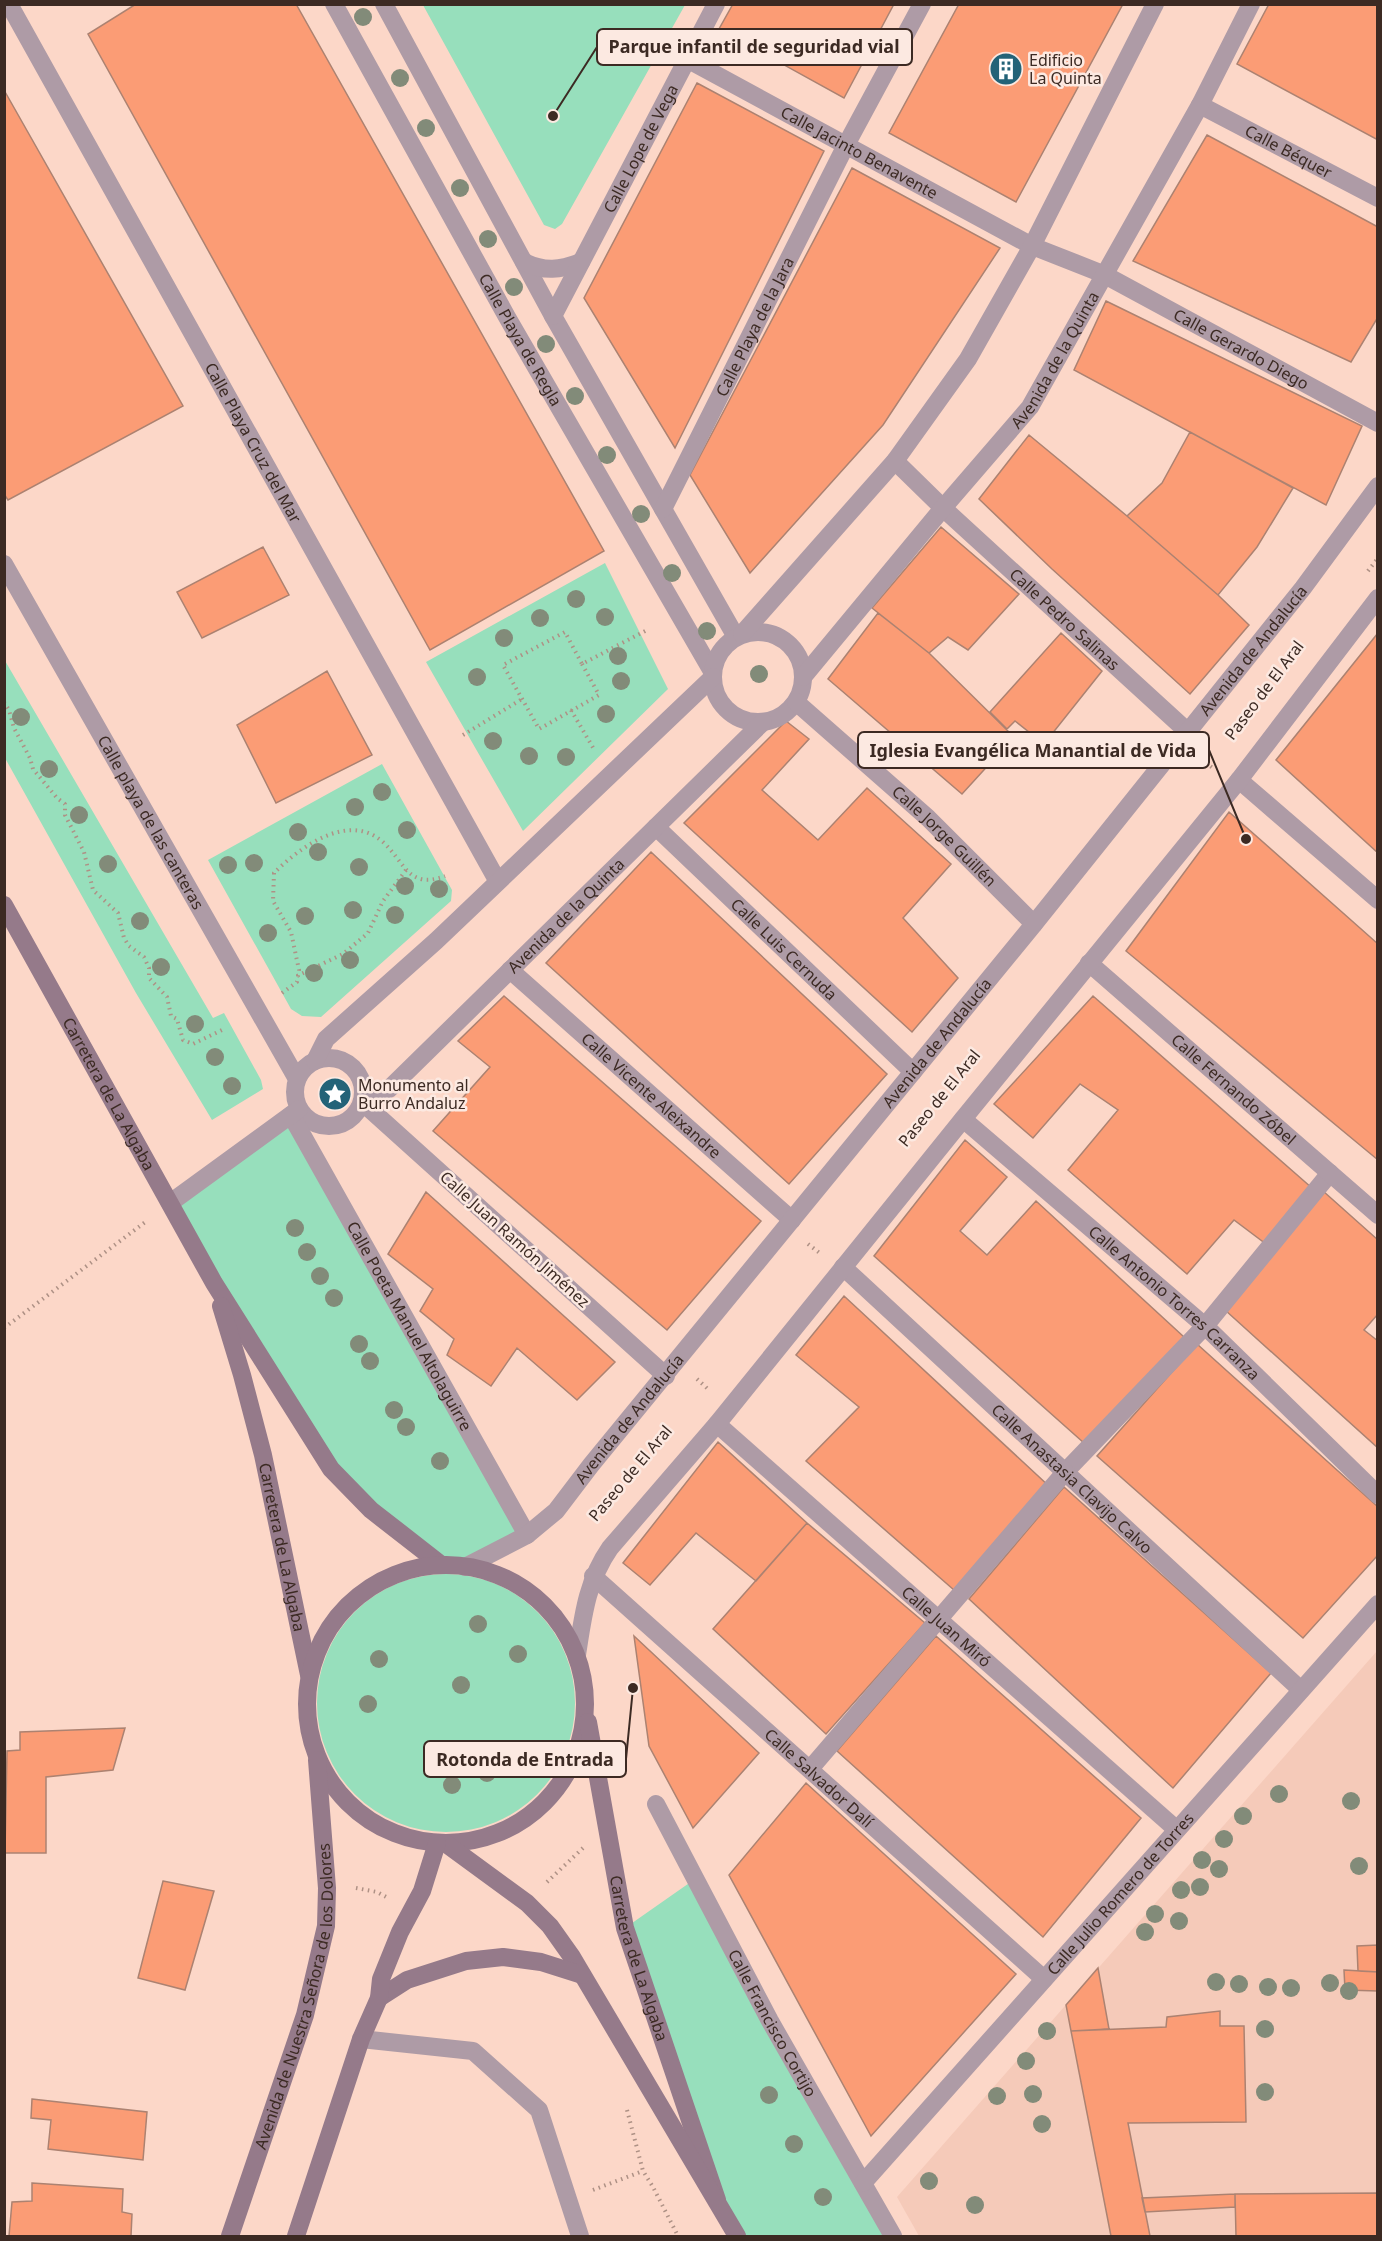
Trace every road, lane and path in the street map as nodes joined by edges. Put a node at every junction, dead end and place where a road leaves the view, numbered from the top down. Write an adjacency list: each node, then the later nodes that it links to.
1 (9, 4): 45 (street, Calle Playa Cruz del Mar)
2 (334, 4): 29 (street, Calle Playa de Regla)
3 (384, 4): 13 (street)
4 (716, 4): 8 (street, Calle Lope de Vega)
5 (922, 4): 10 (street, Calle Playa de la Jara)
6 (1155, 4): 12 (street)
7 (1251, 4): 9 (street, Avenida de la Quinta)
8 (687, 59): 10 (street, Calle Jacinto Benavente); 14 (street, Calle Lope de Vega)
9 (1200, 105): 11 (street, Calle Béquer); 15 (street, Avenida de la Quinta)
10 (846, 145): 12 (street, Calle Jacinto Benavente); 21 (street, Calle Playa de la Jara)
11 (1377, 198)
12 (1032, 246): 15 (street, Calle Jacinto Benavente); 18 (street)
13 (524, 262): 14 (street); 16 (street)
14 (581, 262): 16 (street, Calle Lope de Vega)
15 (1103, 274): 17 (street, Calle Gerardo Diego); 20 (street, Avenida de la Quinta)
16 (553, 316): 21 (street)
17 (1377, 423)
18 (895, 461): 20 (street, Calle Pedro Salinas); 27 (street)
19 (1377, 486): 36 (street, Avenida de Andalucía)
20 (943, 508): 30 (street, Avenida de la Quinta); 36 (street, Calle Pedro Salinas)
21 (663, 509): 27 (street)
22 (1377, 558): 24 (path)
23 (4, 564): 56 (street, Calle playa de las canteras)
24 (1365, 576)
25 (1377, 598): 41 (street)
26 (647, 630): 28 (path)
27 (739, 636): 29 (street); 30 (street)
28 (582, 664): 31 (path); 34 (path)
29 (713, 675): 35 (street); 45 (street)
30 (803, 677): 33 (street)
31 (522, 699): 34 (path); 37 (path)
32 (4, 702): 53 (path)
33 (796, 702): 35 (street); 48 (street, Calle Jorge Guillén)
34 (571, 710): 38 (path)
35 (763, 722): 42 (street, Avenida de la Quinta)
36 (1188, 732): 48 (street, Avenida de Andalucía)
37 (463, 735)
38 (596, 753)
39 (1198, 756): 40 (path)
40 (1217, 771)
41 (1239, 780): 46 (street); 49 (street)
42 (656, 827): 50 (street, Avenida de la Quinta); 55 (street, Calle Luis Cernuda)
43 (406, 870): 44 (path); 51 (path); 51 (path)
44 (445, 876)
45 (497, 880): 54 (street)
46 (1377, 900)
47 (4, 905): 61 (main road, Carretera de La Algaba)
48 (1034, 924): 55 (street, Avenida de Andalucía)
49 (1089, 963): 59 (street); 60 (street, Calle Fernando Zóbel)
50 (510, 970): 57 (street, Avenida de la Quinta); 63 (street, Calle Vicente Aleixandre)
51 (297, 976): 52 (path)
52 (282, 993)
53 (222, 1030)
54 (315, 1061): 56 (street); 57 (street)
55 (913, 1072): 63 (street, Avenida de Andalucía)
56 (297, 1079): 58 (street)
57 (362, 1102): 58 (street); 71 (street, Calle Juan Ramón Jiménez)
58 (295, 1112): 61 (street); 76 (street, Calle Poeta Manuel Altolaguirre)
59 (963, 1119): 66 (street); 68 (street, Calle Antonio Torres Carranza)
60 (1330, 1173): 62 (street, Calle Fernando Zóbel); 68 (street)
61 (170, 1203): 67 (main road, Carretera de La Algaba); 69 (path)
62 (1377, 1215)
63 (792, 1220): 71 (street, Avenida de Andalucía)
64 (804, 1240): 65 (path)
65 (817, 1264)
66 (843, 1267): 73 (street); 74 (street, Calle Anastasia Clavijo Calvo)
67 (214, 1283): 77 (main road, Carretera de La Algaba); 83 (main road, Carretera de La Algaba)
68 (1205, 1326): 74 (street); 75 (street, Calle Antonio Torres Carranza)
69 (4, 1328)
70 (701, 1369): 72 (path)
71 (666, 1376): 76 (street, Avenida de Andalucía)
72 (708, 1397)
73 (717, 1424): 79 (street); 81 (street, Calle Juan Miró)
74 (1066, 1471): 81 (street); 84 (street, Calle Anastasia Clavijo Calvo)
75 (1377, 1495)
76 (527, 1535): 78 (street, Avenida de Andalucía)
77 (439, 1563): 78 (main road); 83 (main road)
78 (465, 1567): 82 (main road)
79 (593, 1576): 82 (street); 87 (street, Calle Salvador Dalí)
80 (1377, 1604): 84 (street, Calle Julio Romero de Torres)
81 (938, 1620): 87 (street); 89 (street, Calle Juan Miró)
82 (577, 1655): 85 (main road)
83 (309, 1675): 86 (main road)
84 (1301, 1690): 89 (street, Calle Julio Romero de Torres)
85 (586, 1708): 90 (main road); 103 (main road, Carretera de La Algaba)
86 (316, 1750): 90 (main road); 104 (main road, Avenida de Nuestra Señora de los Dolores)
87 (810, 1769): 96 (street, Calle Salvador Dalí)
88 (656, 1804): 101 (street, Calle Francisco Cortijo)
89 (1176, 1829): 96 (street, Calle Julio Romero de Torres)
90 (441, 1843): 95 (main road, Carretera de La Algaba); 97 (main road)
91 (584, 1848): 92 (path)
92 (544, 1884)
93 (352, 1887): 94 (path)
94 (394, 1900)
95 (582, 1975): 97 (main road); 103 (main road, Carretera de La Algaba)
96 (1044, 1979): 101 (street, Calle Julio Romero de Torres)
97 (379, 1998): 98 (main road)
98 (361, 2039): 102 (street); 105 (main road)
99 (624, 2099): 100 (path)
100 (643, 2171): 102 (path); 107 (path)
101 (863, 2183): 109 (street, Calle Francisco Cortijo)
102 (568, 2199): 106 (street)
103 (717, 2200): 108 (main road, Carretera de La Algaba)
104 (230, 2236)
105 (297, 2236)
106 (580, 2236)
107 (678, 2236)
108 (737, 2236)
109 (893, 2236)

